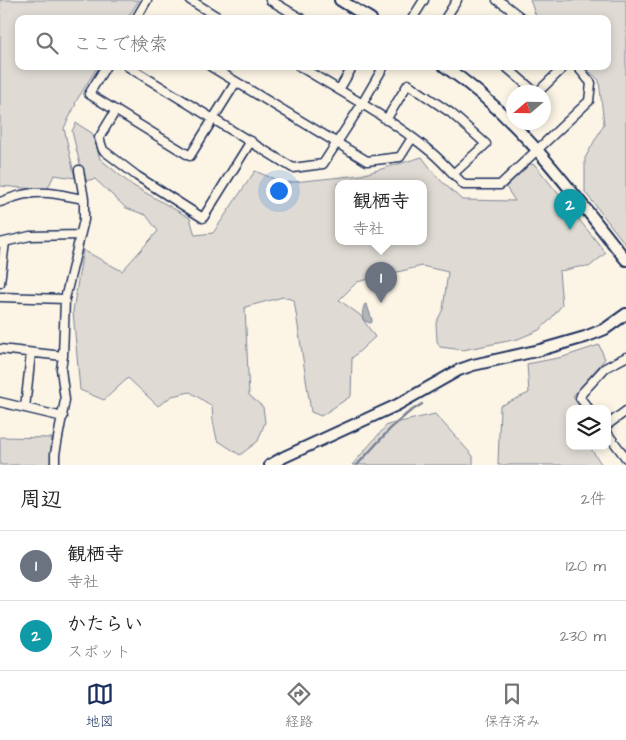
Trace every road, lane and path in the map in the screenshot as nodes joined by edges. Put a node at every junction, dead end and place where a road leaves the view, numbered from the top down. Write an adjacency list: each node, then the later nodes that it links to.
1 (147, 0): 9 (street)
2 (190, 0): 10 (street)
3 (270, 0): 11 (street)
4 (340, 0): 12 (street)
5 (424, 0): 13 (street)
6 (457, 0): 14 (street)
7 (497, 0): 8 (street)
8 (507, 2): 15 (street)
9 (138, 15)
10 (214, 15)
11 (295, 15)
12 (364, 15)
13 (415, 15)
14 (448, 15)
15 (519, 15)
16 (104, 70): 31 (street)
17 (133, 70): 32 (street)
18 (216, 70): 26 (street)
19 (306, 70): 29 (street)
20 (351, 70): 29 (street)
21 (382, 70): 30 (street)
22 (450, 70): 37 (street)
23 (510, 70): 27 (street)
24 (561, 70): 28 (street)
25 (580, 70): 37 (street)
26 (236, 82): 32 (street); 36 (street)
27 (528, 85)
28 (544, 85)
29 (339, 90): 30 (street)
30 (362, 104): 33 (street); 36 (street)
31 (116, 110): 32 (street); 35 (street)
32 (213, 119): 35 (street)
33 (386, 120): 34 (street); 39 (street)
34 (412, 138): 36 (street); 39 (street)
35 (251, 141): 36 (street)
36 (336, 142)
37 (538, 151): 39 (street); 44 (street)
38 (79, 170): 40 (street)
39 (453, 174)
40 (84, 200): 41 (street); 42 (street)
41 (0, 202)
42 (80, 235): 43 (street); 47 (street)
43 (3, 243): 45 (street)
44 (626, 260)
45 (0, 284)
46 (0, 297): 47 (street)
47 (65, 299): 51 (street)
48 (626, 314): 62 (street)
49 (0, 349): 50 (street)
50 (31, 353): 51 (street); 55 (street)
51 (64, 356): 57 (street)
52 (626, 357): 54 (street)
53 (0, 402): 55 (street)
54 (586, 405)
55 (25, 408): 57 (street)
56 (626, 411): 58 (street)
57 (62, 416): 61 (street)
58 (611, 422)
59 (611, 438): 60 (street)
60 (626, 458)
61 (55, 465)
62 (270, 465)

